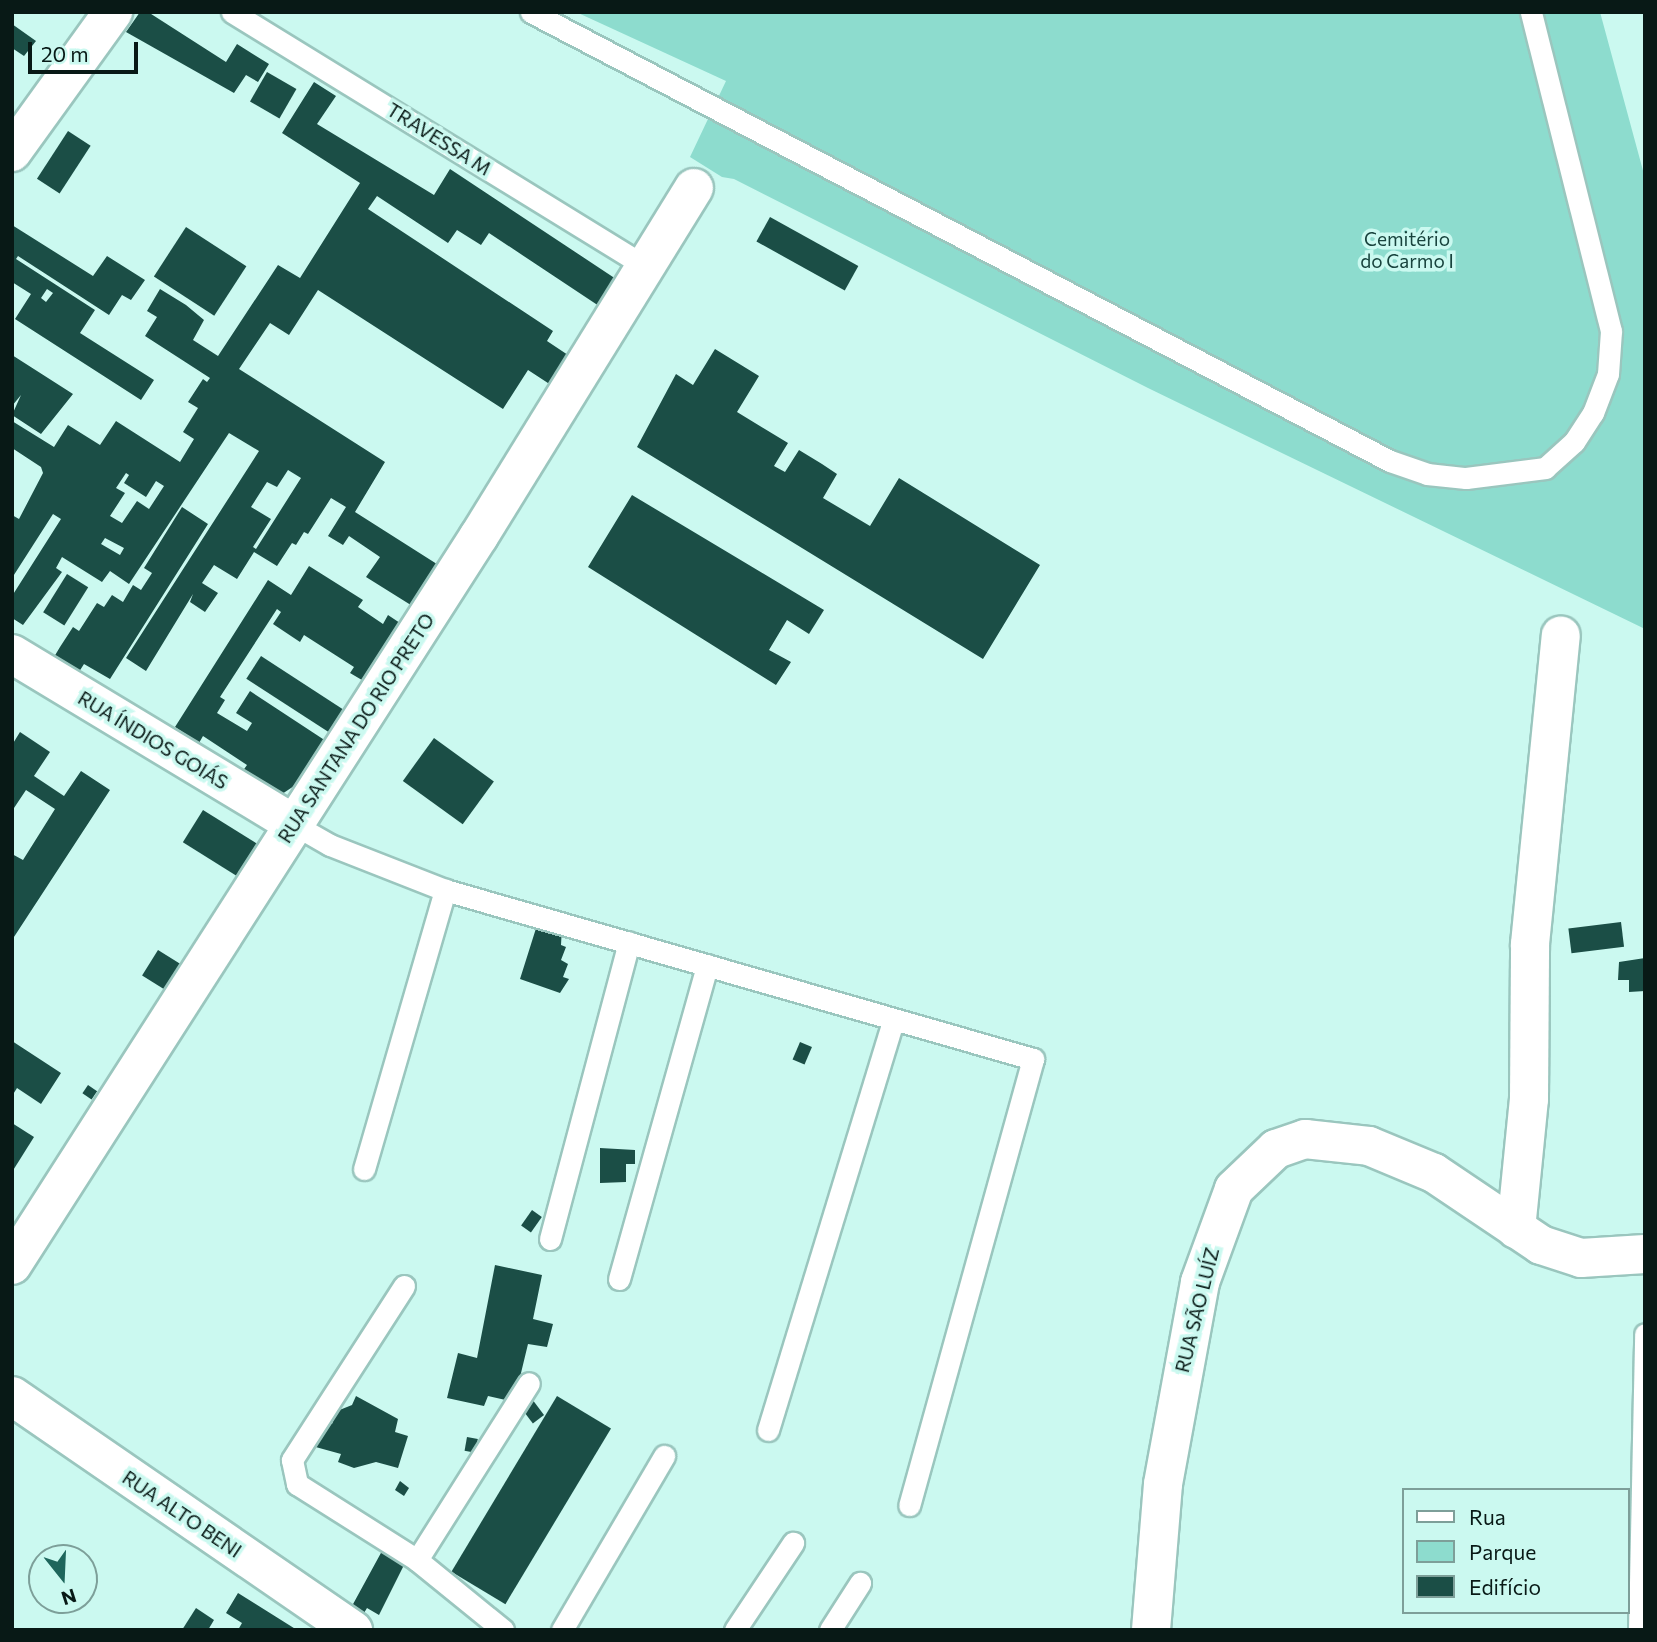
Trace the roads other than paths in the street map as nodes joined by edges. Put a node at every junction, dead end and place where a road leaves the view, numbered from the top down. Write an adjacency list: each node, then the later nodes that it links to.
1 (113, 12): 5 (street)
2 (232, 12): 7 (lane, TRAVESSA M)
3 (531, 12): 4 (lane)
4 (1531, 12)
5 (12, 152)
6 (694, 188): 7 (street, RUA SANTANA DO RIO PRETO)
7 (645, 266): 10 (street, RUA SANTANA DO RIO PRETO)
8 (1561, 636): 16 (street)
9 (12, 654): 10 (street, RUA ÍNDIOS GOIÁS)
10 (295, 825): 11 (lane); 19 (street, RUA SANTANA DO RIO PRETO)
11 (444, 890): 12 (lane); 15 (lane)
12 (629, 942): 13 (lane); 17 (lane)
13 (707, 965): 14 (lane); 20 (lane)
14 (893, 1020): 25 (lane); 27 (lane)
15 (364, 1169)
16 (1516, 1229): 18 (street, RUA SÃO LUÍZ); 36 (street, RUA SÃO LUÍZ)
17 (550, 1239)
18 (1645, 1254)
19 (12, 1265)
20 (619, 1279)
21 (404, 1286): 29 (lane)
22 (1645, 1334): 37 (lane)
23 (528, 1383): 29 (lane)
24 (12, 1396): 31 (street, RUA ALTO BENI)
25 (768, 1430)
26 (664, 1456): 33 (lane)
27 (909, 1505)
28 (793, 1543): 34 (lane)
29 (417, 1560): 32 (lane)
30 (860, 1583): 35 (lane)
31 (353, 1630)
32 (503, 1630)
33 (562, 1630)
34 (735, 1630)
35 (830, 1630)
36 (1151, 1630)
37 (1639, 1630)

